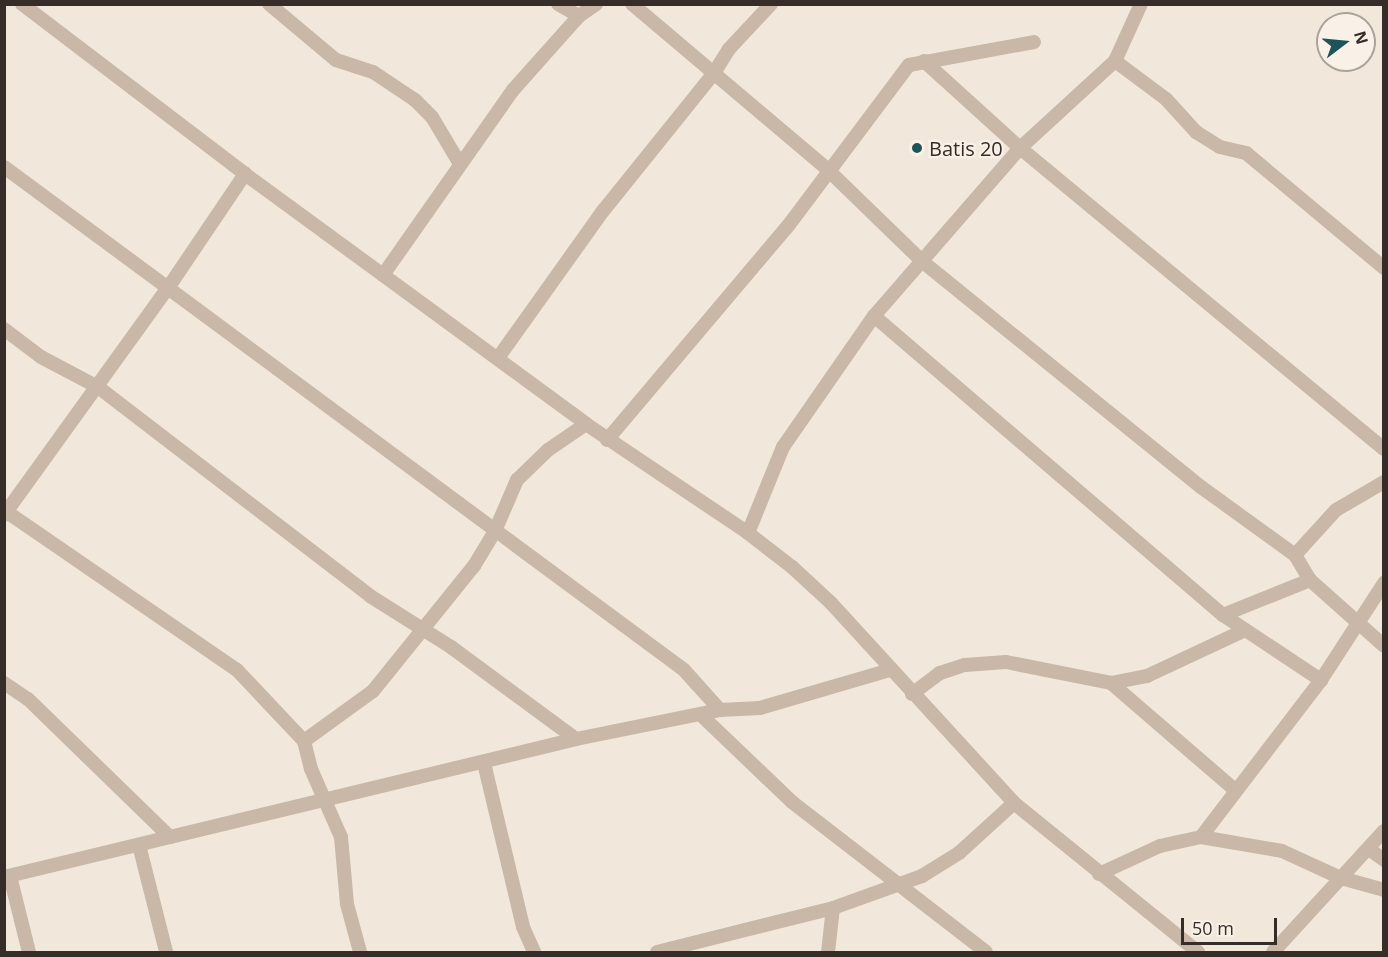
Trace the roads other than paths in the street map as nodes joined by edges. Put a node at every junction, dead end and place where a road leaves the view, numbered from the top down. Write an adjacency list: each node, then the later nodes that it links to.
1 (22, 4): 17 (street)
2 (269, 4): 14 (street)
3 (558, 4): 8 (street)
4 (596, 4): 8 (street)
5 (632, 4): 12 (street)
6 (771, 4): 12 (street)
7 (1141, 4): 11 (street)
8 (579, 16): 14 (street)
9 (1034, 42): 10 (street)
10 (924, 61): 13 (street); 16 (street)
11 (1115, 61): 13 (street); 19 (street)
12 (714, 73): 16 (street); 24 (street)
13 (1020, 148): 18 (street); 28 (street)
14 (460, 164): 20 (street)
15 (4, 166): 21 (street)
16 (827, 169): 18 (street); 27 (street)
17 (245, 174): 20 (street); 21 (street)
18 (923, 262): 22 (street); 33 (street)
19 (1383, 268)
20 (383, 275): 24 (street)
21 (168, 288): 25 (street); 31 (street)
22 (874, 315): 32 (street); 36 (street)
23 (4, 329): 25 (street)
24 (498, 358): 26 (street)
25 (98, 387): 30 (street); 38 (street)
26 (586, 424): 27 (street); 31 (street)
27 (607, 440): 32 (street)
28 (1383, 449)
29 (1383, 482): 33 (street)
30 (5, 512): 49 (street)
31 (495, 531): 38 (street); 46 (street)
32 (748, 532): 41 (street)
33 (1295, 555): 34 (street)
34 (1310, 580): 36 (street); 37 (street)
35 (1383, 583): 37 (street)
36 (1223, 615): 39 (street)
37 (1359, 625): 40 (street); 42 (street)
38 (425, 630): 48 (street); 49 (street)
39 (1245, 630): 42 (street); 43 (street)
40 (1383, 646)
41 (890, 670): 45 (street); 46 (street)
42 (1321, 680): 51 (street)
43 (1111, 683): 45 (street); 51 (street)
44 (4, 684): 55 (street)
45 (912, 694): 53 (street)
46 (720, 710): 47 (street)
47 (701, 715): 48 (street); 63 (street)
48 (576, 739): 50 (street)
49 (304, 741): 52 (street)
50 (484, 763): 52 (street); 69 (street)
51 (1236, 791): 56 (street)
52 (325, 798): 55 (street); 68 (street)
53 (1014, 803): 60 (street); 63 (street)
54 (1383, 831): 58 (street)
55 (170, 837): 57 (street)
56 (1201, 837): 60 (street); 62 (street)
57 (139, 845): 61 (street); 67 (street)
58 (1369, 849): 59 (street); 62 (street)
59 (1383, 860)
60 (1099, 874): 73 (street)
61 (7, 876): 66 (street)
62 (1341, 878): 64 (street); 74 (street)
63 (897, 885): 65 (street); 72 (street)
64 (1383, 890)
65 (833, 908): 70 (street); 71 (street)
66 (29, 952)
67 (166, 952)
68 (360, 952)
69 (534, 952)
70 (657, 952)
71 (828, 952)
72 (986, 952)
73 (1198, 952)
74 (1272, 952)

